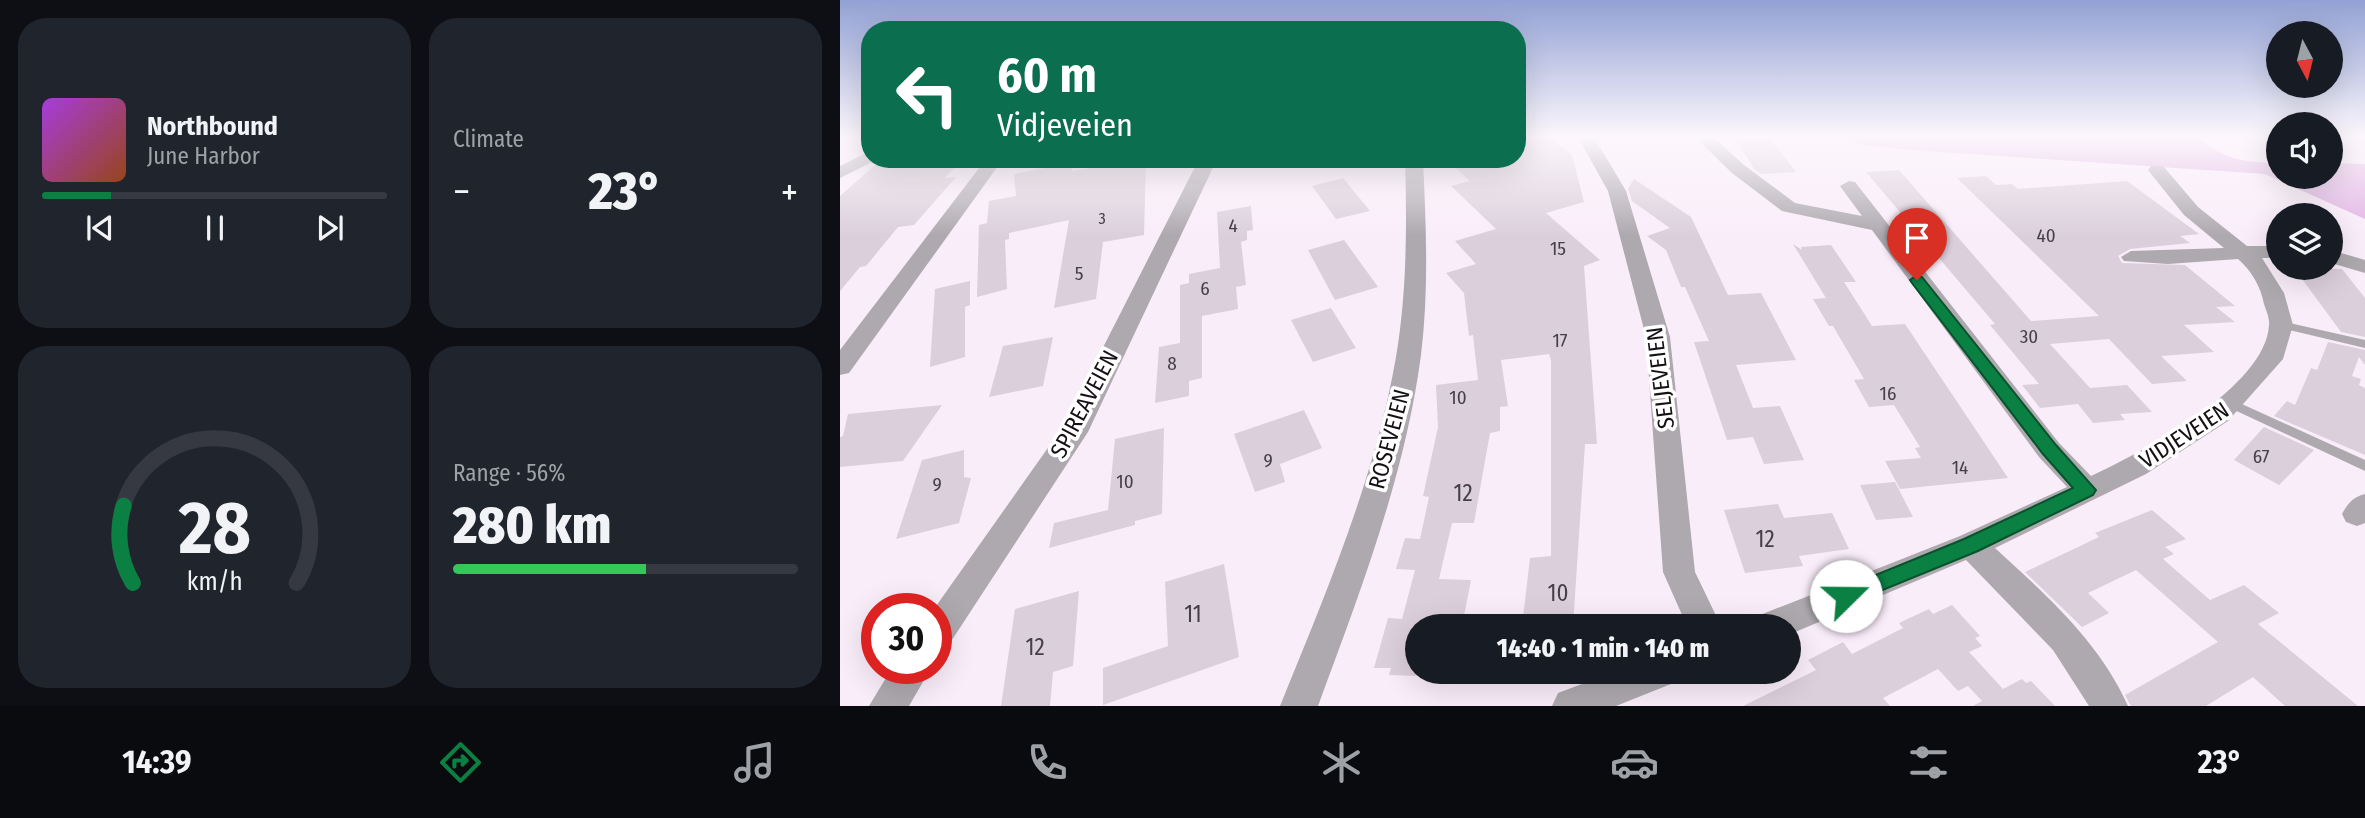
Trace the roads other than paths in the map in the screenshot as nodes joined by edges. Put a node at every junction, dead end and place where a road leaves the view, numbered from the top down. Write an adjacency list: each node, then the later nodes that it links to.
1 (987, 170): 16 (street)
2 (1203, 170): 21 (street, SPIREAVEIEN)
3 (1414, 170): 27 (street, ROSEVEIEN)
4 (1605, 170): 22 (street, SELJEVEIEN)
5 (1739, 170): 8 (street)
6 (2157, 170): 9 (street)
7 (1849, 187): 8 (street)
8 (1875, 225): 19 (street)
9 (2242, 250): 10 (street); 11 (street); 14 (street)
10 (2266, 251)
11 (2131, 257)
12 (2343, 260): 13 (street)
13 (2365, 267)
14 (2281, 325): 15 (lane); 17 (street, VIDJEVEIEN)
15 (2365, 344)
16 (840, 367)
17 (2233, 404): 18 (lane); 19 (street, VIDJEVEIEN)
18 (2365, 466)
19 (2087, 490): 20 (street, VIDJEVEIEN)
20 (1971, 545): 23 (street, VIDJEVEIEN); 29 (street)
21 (952, 611)
22 (1698, 614)
23 (1801, 614)
24 (902, 684): 26 (street)
25 (1627, 684): 28 (street)
26 (888, 706)
27 (1299, 706)
28 (1571, 706)
29 (2109, 706)

